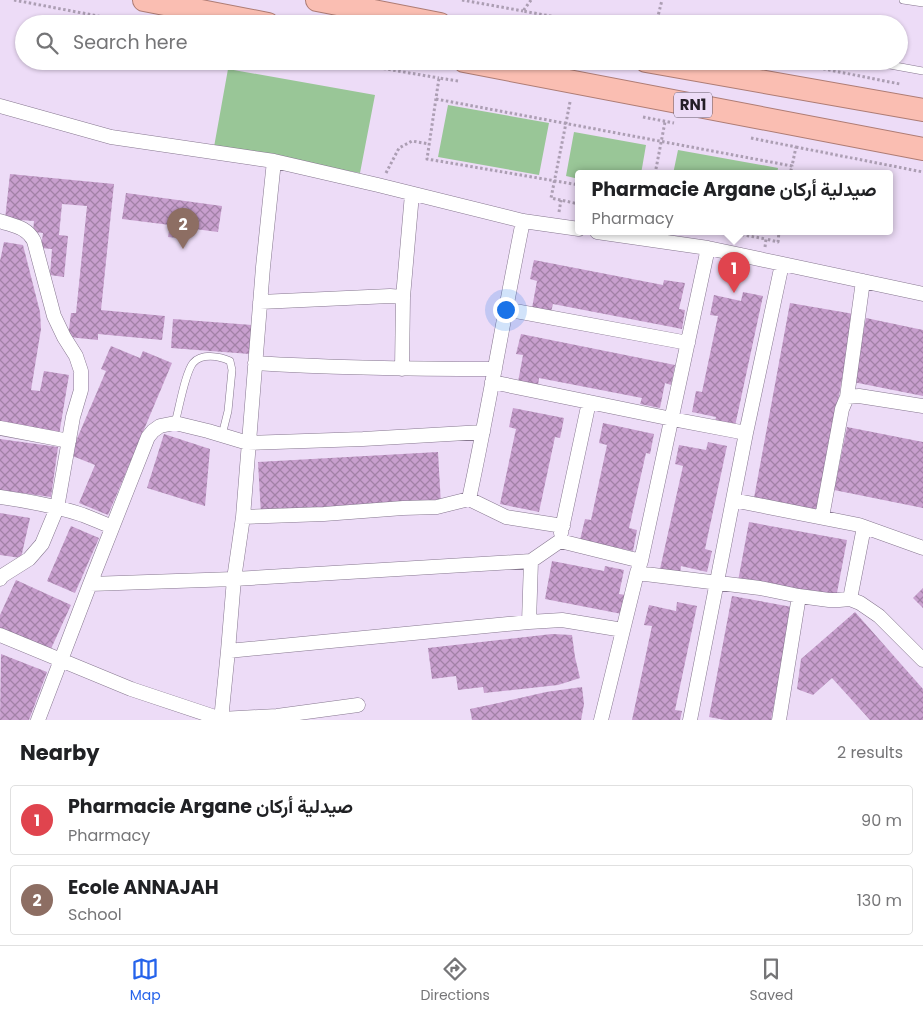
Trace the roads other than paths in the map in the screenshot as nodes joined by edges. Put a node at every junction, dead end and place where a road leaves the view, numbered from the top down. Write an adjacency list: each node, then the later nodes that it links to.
1 (144, 0): 5 (highway)
2 (317, 0): 6 (highway)
3 (903, 0): 4 (lane)
4 (923, 4)
5 (222, 15)
6 (394, 15)
7 (908, 68): 10 (lane)
8 (697, 70): 12 (highway, RN1)
9 (462, 71): 13 (highway, RN1)
10 (923, 71)
11 (0, 106): 14 (street)
12 (923, 110)
13 (923, 149)
14 (274, 161): 15 (street); 25 (street)
15 (412, 194): 17 (street); 24 (street)
16 (0, 221): 40 (street)
17 (523, 221): 18 (street); 26 (street)
18 (575, 228)
19 (618, 235): 20 (street)
20 (708, 248): 21 (street); 27 (street)
21 (782, 264): 22 (street); 38 (street)
22 (863, 281): 23 (street); 31 (street)
23 (923, 294)
24 (404, 297): 25 (street); 29 (street)
25 (260, 302): 28 (street)
26 (505, 309): 27 (street); 30 (street)
27 (688, 343): 34 (street)
28 (255, 363): 29 (street); 41 (street)
29 (402, 369): 30 (street)
30 (494, 375): 32 (street); 37 (street)
31 (847, 397): 33 (street); 47 (street)
32 (589, 402): 34 (street); 48 (street)
33 (923, 406)
34 (672, 419): 38 (street); 54 (street)
35 (175, 423): 39 (street); 39 (lane); 49 (street)
36 (0, 428): 40 (street)
37 (483, 432): 41 (street); 43 (street)
38 (746, 433): 44 (street)
39 (222, 435): 41 (street)
40 (69, 441): 45 (street)
41 (248, 443): 46 (street)
42 (0, 498): 45 (street)
43 (469, 499): 46 (street); 48 (street)
44 (733, 500): 47 (street); 57 (street)
45 (57, 508): 49 (street); 55 (street)
46 (243, 517): 56 (street)
47 (822, 517): 50 (street)
48 (563, 526): 51 (street)
49 (112, 527): 58 (street)
50 (864, 527): 52 (street); 60 (street)
51 (560, 541): 53 (street); 54 (street)
52 (923, 548)
53 (531, 561): 56 (street); 61 (street)
54 (639, 567): 57 (street); 62 (street)
55 (0, 579)
56 (234, 579): 58 (street); 64 (street)
57 (716, 583): 59 (street); 72 (street)
58 (90, 584): 66 (street)
59 (799, 596): 60 (street); 68 (street)
60 (850, 598): 65 (street)
61 (529, 622): 62 (street); 64 (street)
62 (623, 630): 71 (street)
63 (0, 635): 66 (street)
64 (228, 651): 70 (street)
65 (923, 660)
66 (61, 661): 69 (street); 70 (street)
67 (358, 705): 70 (street)
68 (781, 719)
69 (38, 720)
70 (221, 720)
71 (601, 720)
72 (690, 720)

